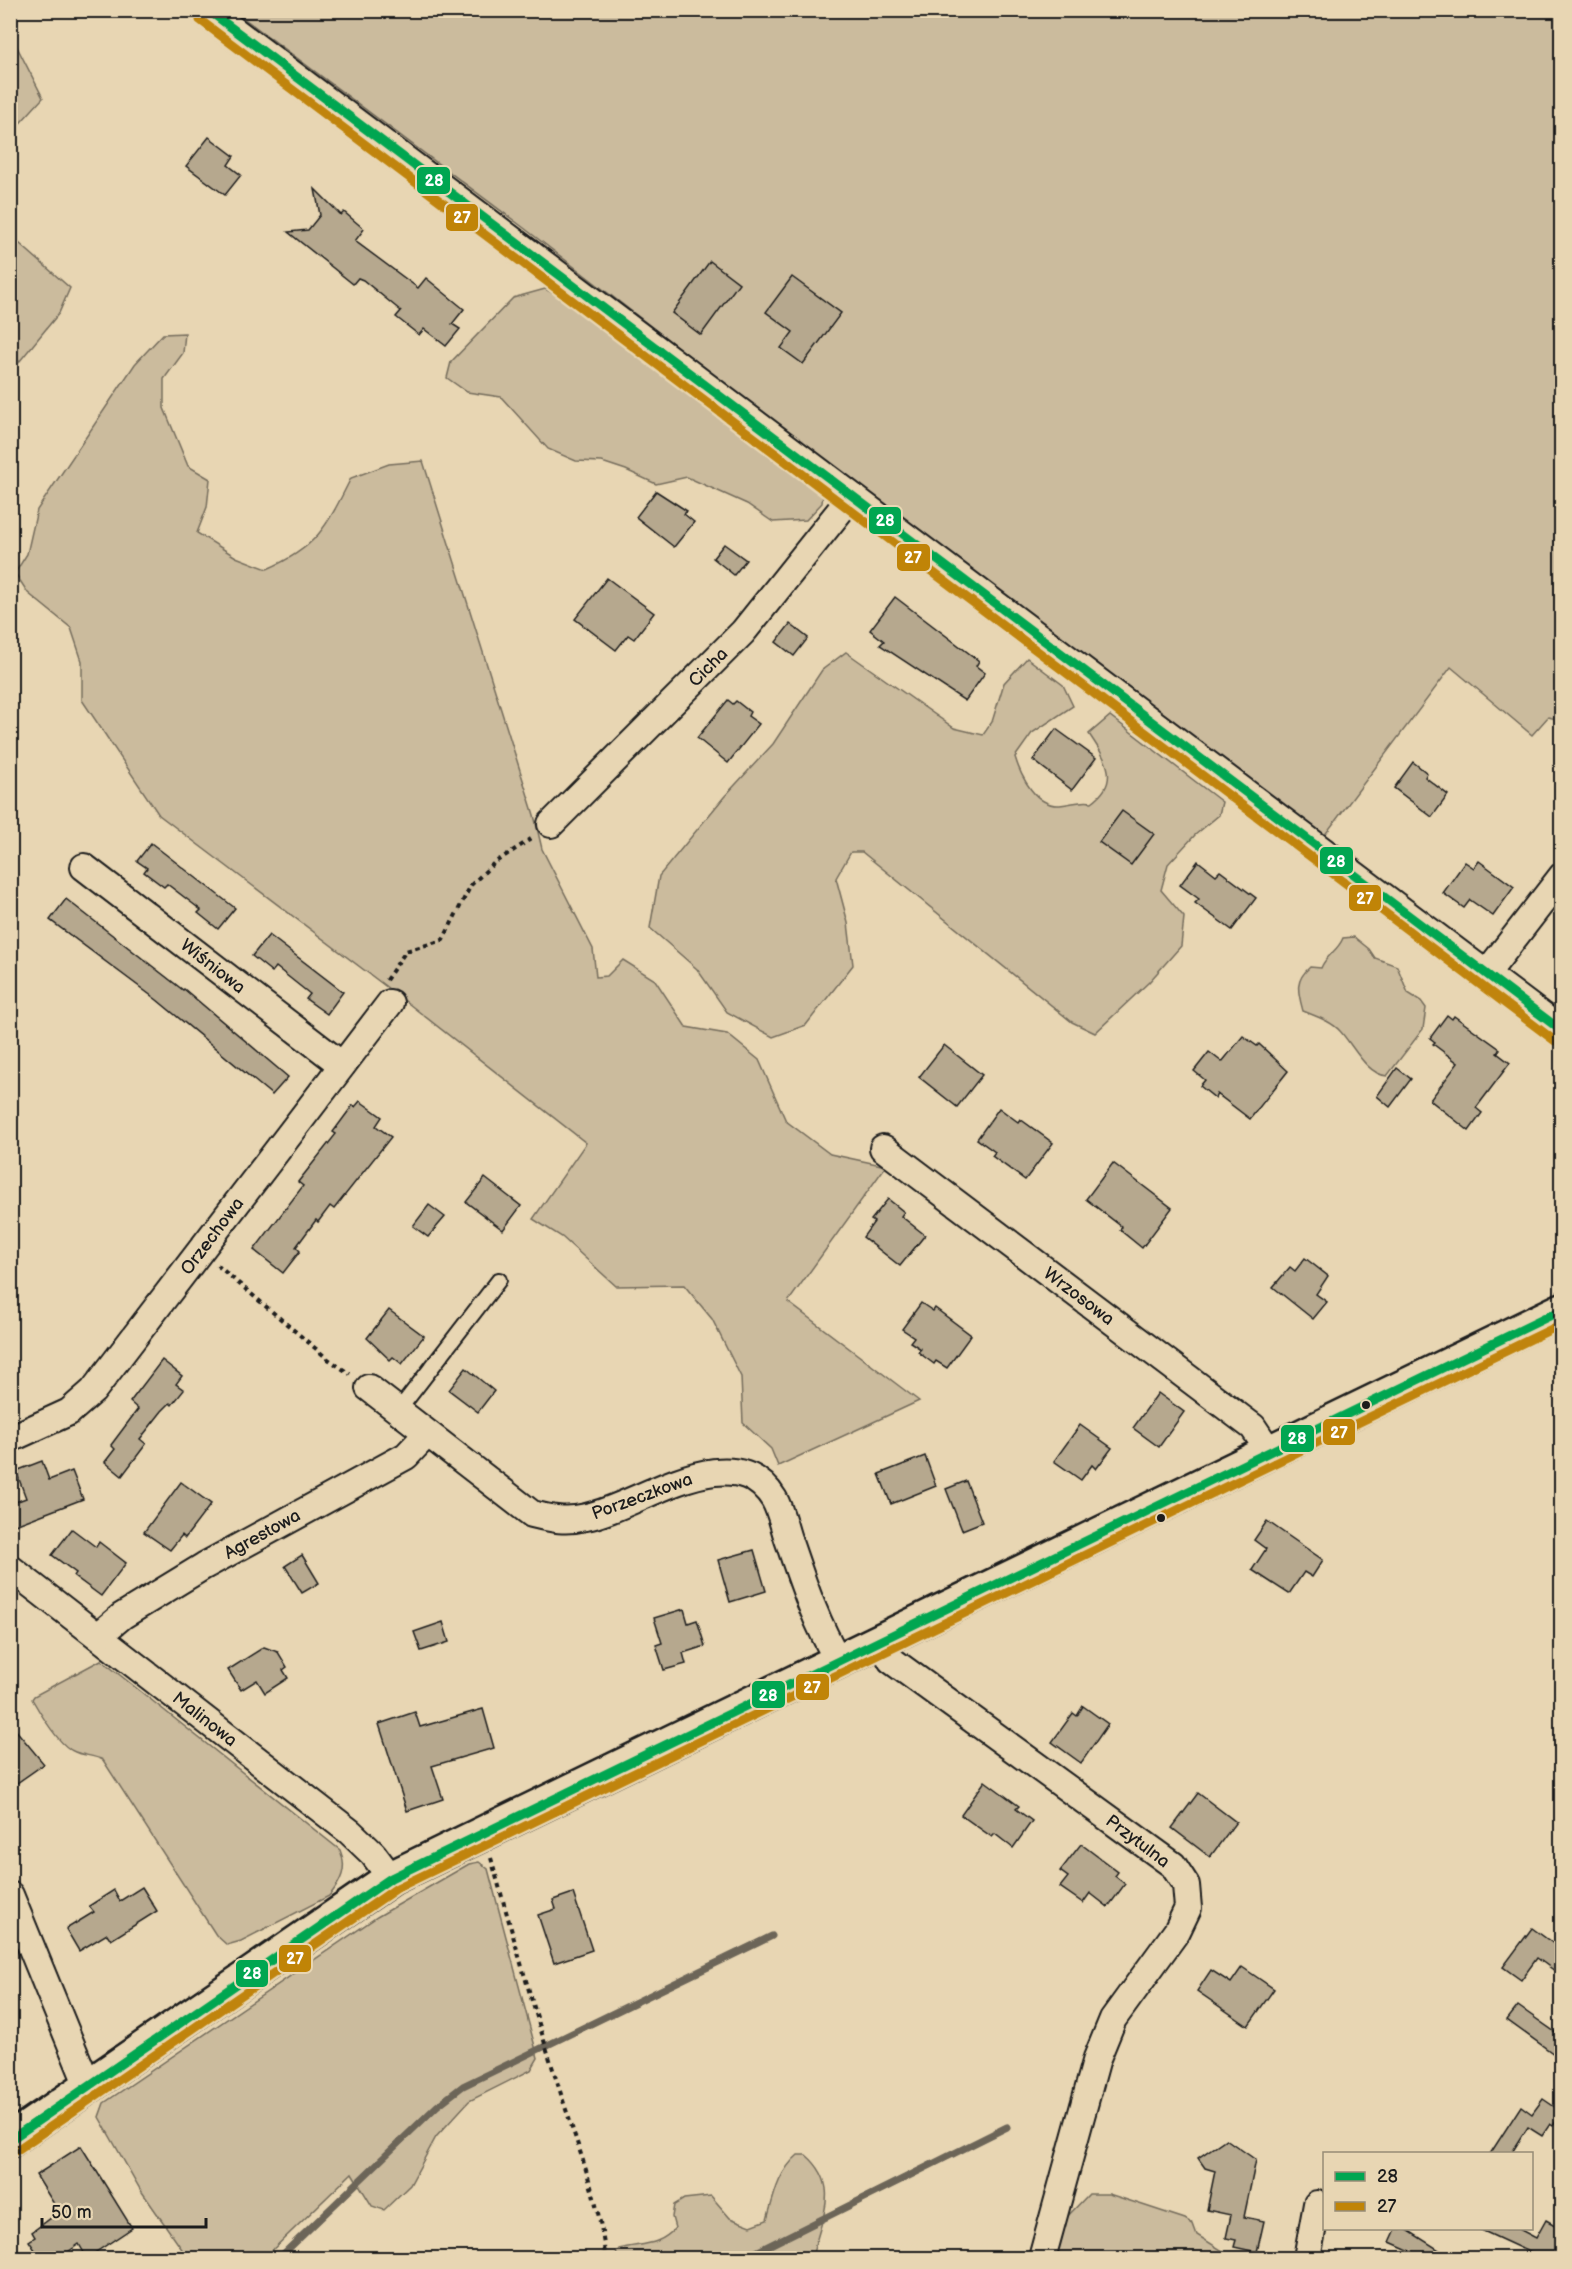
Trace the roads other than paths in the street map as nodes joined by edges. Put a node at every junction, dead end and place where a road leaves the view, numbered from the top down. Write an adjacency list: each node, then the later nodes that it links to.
1 (207, 10): 2 (street)
2 (851, 497): 3 (street, Cicha); 6 (street)
3 (551, 824)
4 (84, 867): 9 (street, Wiśniowa)
5 (1562, 876): 6 (street)
6 (1486, 974): 8 (street)
7 (387, 993): 9 (street, Orzechowa)
8 (1562, 1031)
9 (342, 1065): 16 (street, Orzechowa)
10 (883, 1148): 17 (street, Wrzosowa)
11 (499, 1280): 14 (lane)
12 (1562, 1310): 17 (street)
13 (369, 1388): 14 (street, Porzeczkowa)
14 (398, 1411): 15 (street, Porzeczkowa)
15 (427, 1434): 19 (street, Agrestowa); 21 (street, Porzeczkowa)
16 (10, 1439)
17 (1269, 1451): 20 (street)
18 (10, 1569): 19 (street, Malinowa)
19 (98, 1636): 22 (street, Malinowa)
20 (880, 1639): 21 (street); 27 (street, Przytulna)
21 (838, 1660): 22 (street)
22 (391, 1878): 24 (street)
23 (10, 1896): 24 (street)
24 (88, 2086): 25 (street)
25 (10, 2140)
26 (1317, 2204): 28 (street)
27 (1042, 2259)
28 (1307, 2259)

